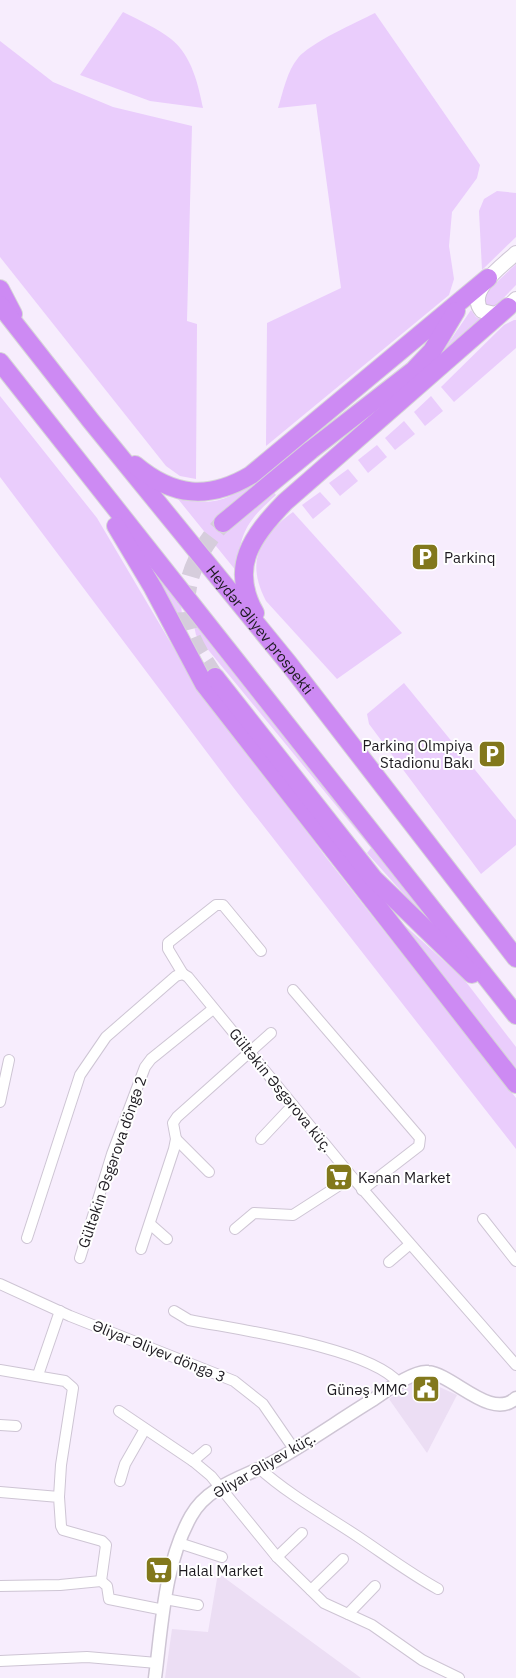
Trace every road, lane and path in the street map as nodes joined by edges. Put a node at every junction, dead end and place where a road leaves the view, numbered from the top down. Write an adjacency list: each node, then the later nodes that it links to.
1 (516, 253): 2 (main road)
2 (488, 278): 5 (highway); 6 (main road)
3 (0, 289): 8 (highway)
4 (0, 300): 8 (highway)
5 (462, 302): 10 (highway); 12 (highway)
6 (512, 303): 13 (highway)
7 (0, 304): 8 (highway, Heydər Əliyev prospekti)
8 (23, 332): 10 (highway, Heydər Əliyev prospekti)
9 (0, 362): 11 (highway)
10 (90, 421): 13 (highway, Heydər Əliyev prospekti)
11 (58, 438): 20 (highway); 25 (highway)
12 (223, 523)
13 (288, 664): 16 (highway, Heydər Əliyev prospekti)
14 (215, 676): 21 (highway)
15 (261, 951): 17 (street, Gültəkin Əsgərova küç.)
16 (516, 958)
17 (183, 974): 19 (street, Gültəkin Əsgərova küç.); 36 (street)
18 (293, 990): 32 (street)
19 (213, 1009): 23 (street, Gültəkin Əsgərova küç.); 40 (street, Gültəkin Əsgərova döngə 2)
20 (516, 1015)
21 (516, 1020)
22 (272, 1033): 23 (street)
23 (249, 1052): 27 (street, Gültəkin Əsgərova küç.); 28 (street)
24 (9, 1060): 26 (street)
25 (516, 1084)
26 (0, 1102)
27 (293, 1104): 29 (street); 31 (street, Gültəkin Əsgərova küç.)
28 (176, 1139): 30 (street); 34 (street)
29 (261, 1139)
30 (209, 1172)
31 (352, 1177): 32 (street, Gültəkin Əsgərova küç.); 35 (street)
32 (362, 1190): 38 (street, Gültəkin Əsgərova küç.)
33 (484, 1219): 41 (street)
34 (150, 1224): 37 (street); 39 (street)
35 (235, 1229)
36 (28, 1238)
37 (167, 1239)
38 (409, 1244): 42 (street); 46 (street, Gültəkin Əsgərova küç.)
39 (141, 1249)
40 (80, 1258)
41 (516, 1260)
42 (389, 1262)
43 (0, 1284): 44 (street, Əliyar Əliyev döngə 3)
44 (60, 1311): 48 (street); 55 (street, Əliyar Əliyev döngə 3)
45 (174, 1311): 49 (street)
46 (516, 1365)
47 (0, 1370): 48 (street)
48 (38, 1375): 62 (street)
49 (399, 1383): 50 (street, Əliyar Əliyev küç.); 55 (street, Əliyar Əliyev küç.)
50 (516, 1398)
51 (119, 1411): 54 (street)
52 (0, 1425): 53 (street)
53 (16, 1426)
54 (145, 1429): 57 (street); 59 (street)
55 (294, 1449): 58 (street, Əliyar Əliyev küç.)
56 (206, 1450): 57 (street)
57 (194, 1462): 60 (street)
58 (259, 1468): 60 (street, Əliyar Əliyev küç.); 71 (street)
59 (120, 1481)
60 (219, 1487): 64 (street, Əliyar Əliyev küç.); 66 (street)
61 (0, 1492): 62 (street)
62 (59, 1497): 68 (street)
63 (302, 1533): 66 (street)
64 (180, 1543): 65 (street); 74 (street, Əliyar Əliyev küç.)
65 (222, 1557)
66 (277, 1557): 72 (street)
67 (343, 1559): 72 (street)
68 (101, 1581): 69 (street); 74 (street)
69 (0, 1586)
70 (375, 1586): 75 (street)
71 (438, 1589)
72 (311, 1590): 75 (street)
73 (198, 1604): 74 (street)
74 (164, 1605): 77 (street, Əliyar Əliyev küç.)
75 (348, 1614): 79 (street)
76 (0, 1661): 77 (street)
77 (157, 1664): 78 (street, Əliyar Əliyev küç.)
78 (155, 1678)
79 (459, 1678)

